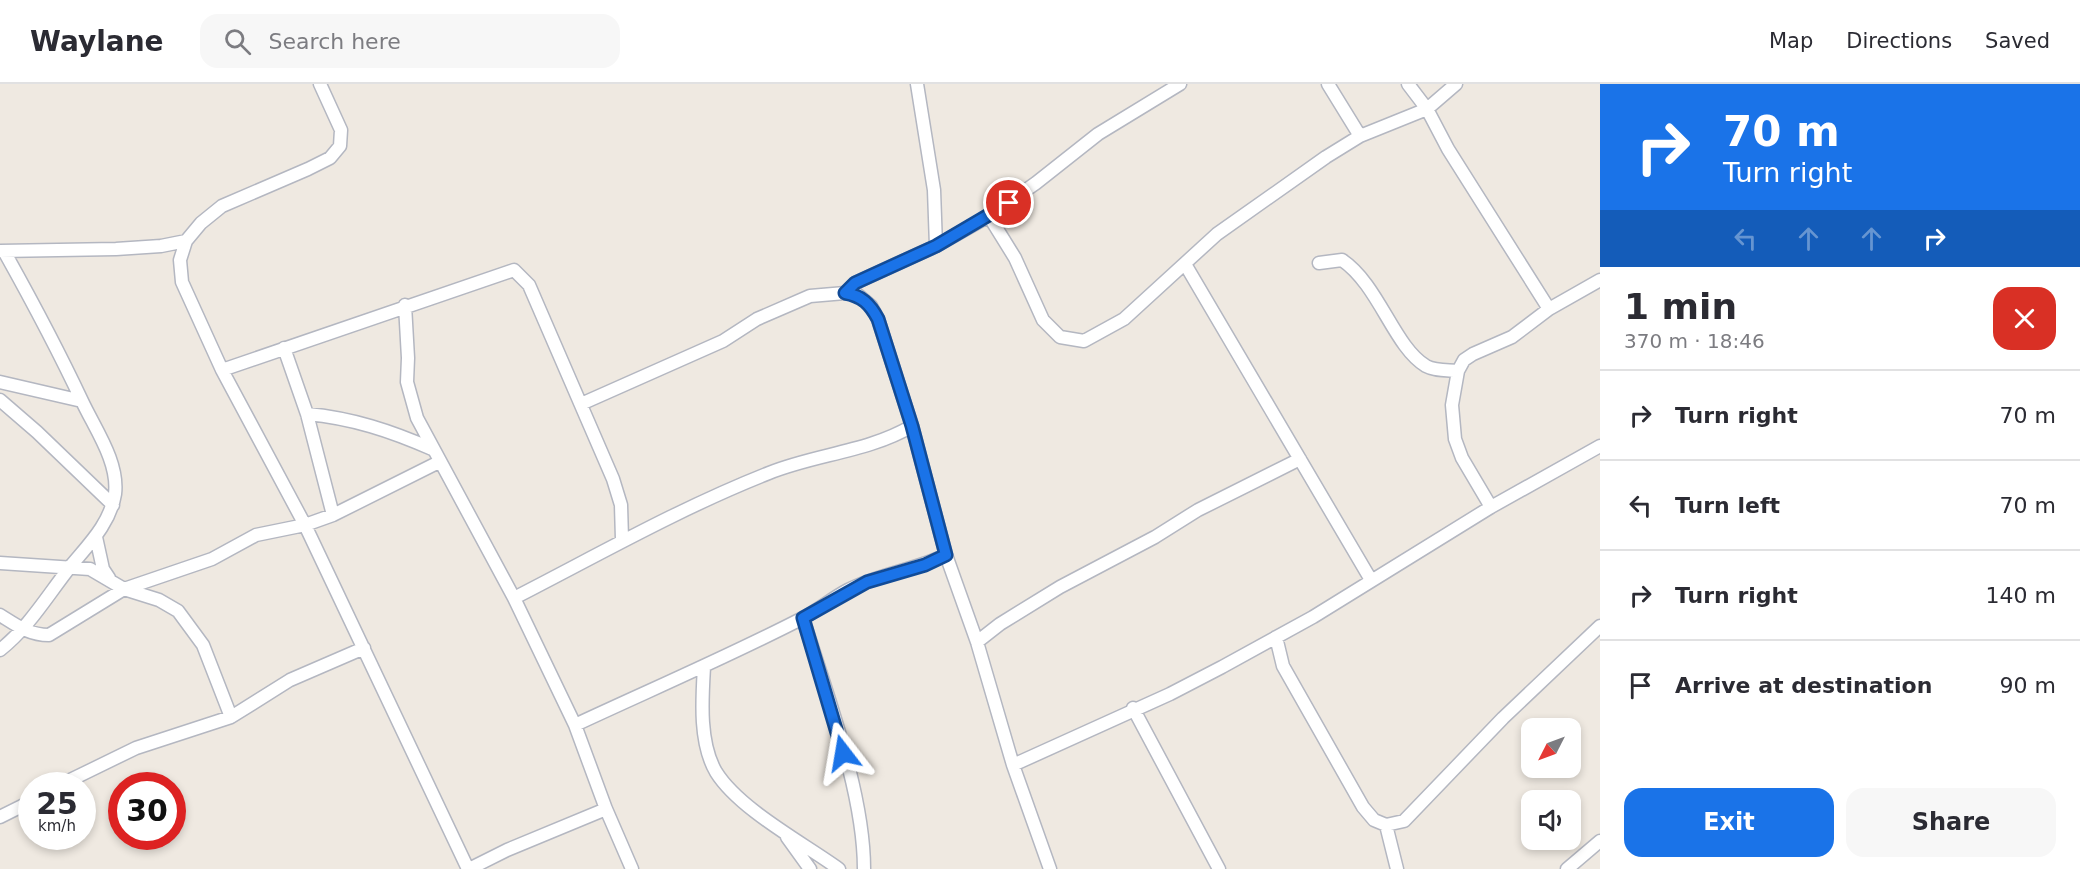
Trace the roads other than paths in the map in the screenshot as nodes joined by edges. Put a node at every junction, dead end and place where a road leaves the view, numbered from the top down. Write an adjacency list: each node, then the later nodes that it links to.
1 (320, 84): 10 (street)
2 (917, 84): 11 (street)
3 (1180, 84): 9 (street)
4 (1328, 84): 8 (street)
5 (1408, 84): 7 (street)
6 (1456, 84): 7 (street)
7 (1427, 108): 8 (street); 18 (street)
8 (1360, 136): 14 (street)
9 (989, 216): 11 (street); 14 (street)
10 (186, 241): 12 (street); 20 (street)
11 (936, 246): 16 (street)
12 (2, 251): 24 (street)
13 (1319, 263): 21 (street)
14 (1185, 264): 30 (street)
15 (1600, 280): 18 (street)
16 (845, 293): 25 (street); 27 (street)
17 (405, 305): 19 (street); 25 (street); 29 (street)
18 (1549, 309): 21 (street)
19 (285, 348): 20 (street); 26 (street)
20 (222, 370): 35 (street)
21 (1458, 371): 33 (street)
22 (0, 382): 24 (street)
23 (0, 400): 32 (street)
24 (82, 401): 32 (street)
25 (580, 404): 37 (street)
26 (307, 414): 29 (street); 34 (street)
27 (912, 426): 37 (street); 38 (street)
28 (1600, 446): 33 (street)
29 (432, 449): 31 (street)
30 (1300, 459): 42 (street); 50 (street)
31 (440, 462): 34 (street); 44 (street)
32 (113, 505): 36 (street)
33 (1491, 507): 42 (street)
34 (333, 515): 35 (street)
35 (305, 525): 43 (street); 51 (street)
36 (96, 537): 40 (street); 41 (street)
37 (622, 539): 44 (street)
38 (946, 555): 46 (street); 50 (street)
39 (0, 563): 40 (street)
40 (70, 567): 41 (street); 48 (street)
41 (110, 579): 43 (street)
42 (1371, 580): 49 (street)
43 (124, 589): 48 (street); 55 (street)
44 (514, 598): 56 (street)
45 (0, 615): 48 (street)
46 (803, 618): 53 (street); 69 (street)
47 (1600, 626): 62 (street)
48 (23, 630): 52 (street)
49 (1276, 637): 54 (street); 62 (street)
50 (977, 642): 57 (street)
51 (364, 648): 55 (street); 65 (street)
52 (0, 650)
53 (704, 667): 56 (street); 63 (street)
54 (1133, 708): 57 (street); 71 (street)
55 (231, 717): 58 (street)
56 (575, 725): 60 (street)
57 (1013, 765): 70 (street)
58 (88, 772)
59 (18, 808): 61 (street)
60 (606, 809): 65 (street); 66 (street)
61 (0, 817)
62 (1386, 825): 72 (street)
63 (783, 832): 67 (street); 68 (street)
64 (1600, 841): 73 (street)
65 (469, 869)
66 (632, 869)
67 (810, 869)
68 (839, 869)
69 (864, 869)
70 (1050, 869)
71 (1219, 869)
72 (1397, 869)
73 (1567, 869)

